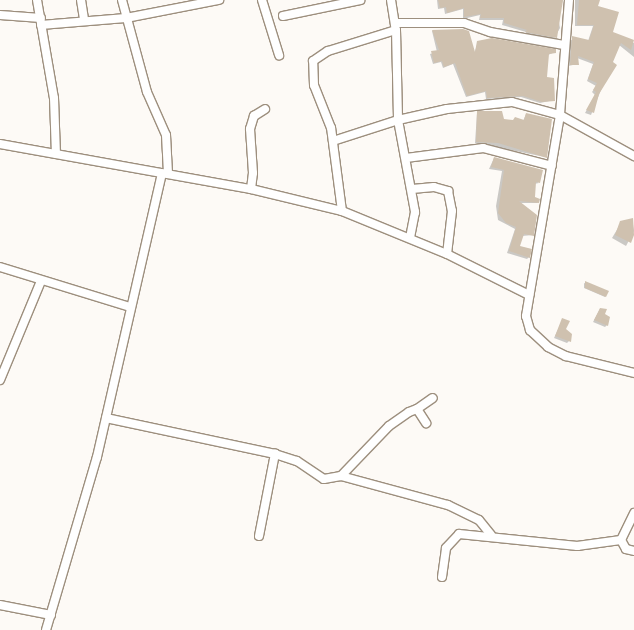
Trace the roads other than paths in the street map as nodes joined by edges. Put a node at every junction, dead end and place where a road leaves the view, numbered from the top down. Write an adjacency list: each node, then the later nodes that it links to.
1 (37, 0): 15 (street)
2 (81, 0): 14 (street)
3 (122, 0): 13 (street)
4 (178, 0): 10 (street)
5 (218, 0): 10 (street)
6 (262, 0): 18 (street)
7 (360, 0): 12 (street)
8 (391, 0): 16 (street)
9 (569, 0): 17 (street)
10 (181, 9): 13 (street)
11 (0, 15): 15 (street)
12 (284, 16)
13 (126, 18): 14 (street); 28 (street)
14 (84, 20): 15 (street)
15 (41, 21): 24 (street)
16 (395, 26): 17 (street); 21 (street); 22 (street)
17 (564, 45): 20 (street)
18 (279, 55)
19 (265, 109): 29 (street)
20 (560, 115): 21 (street); 25 (street); 27 (street)
21 (398, 120): 22 (street); 26 (street)
22 (333, 141): 31 (street)
23 (0, 144): 24 (street)
24 (56, 154): 28 (street)
25 (634, 156)
26 (406, 158): 27 (street); 30 (street)
27 (552, 166): 36 (street)
28 (165, 173): 29 (street); 37 (street)
29 (251, 189): 31 (street)
30 (412, 189): 32 (street); 33 (street)
31 (342, 211): 32 (street)
32 (410, 238): 33 (street)
33 (447, 254): 36 (street)
34 (0, 267): 35 (street)
35 (41, 281): 37 (street); 39 (street)
36 (529, 295): 38 (street)
37 (130, 307): 42 (street)
38 (634, 373)
39 (0, 380)
40 (433, 398): 41 (street)
41 (417, 409): 43 (street); 45 (street)
42 (106, 418): 44 (street); 53 (street)
43 (426, 423)
44 (276, 454): 45 (street); 48 (street)
45 (341, 476): 47 (street)
46 (634, 513): 49 (street)
47 (491, 535): 49 (street); 51 (street)
48 (259, 536)
49 (621, 540): 50 (street)
50 (634, 552)
51 (442, 577)
52 (0, 605): 53 (street)
53 (51, 615): 54 (street)
54 (46, 630)

